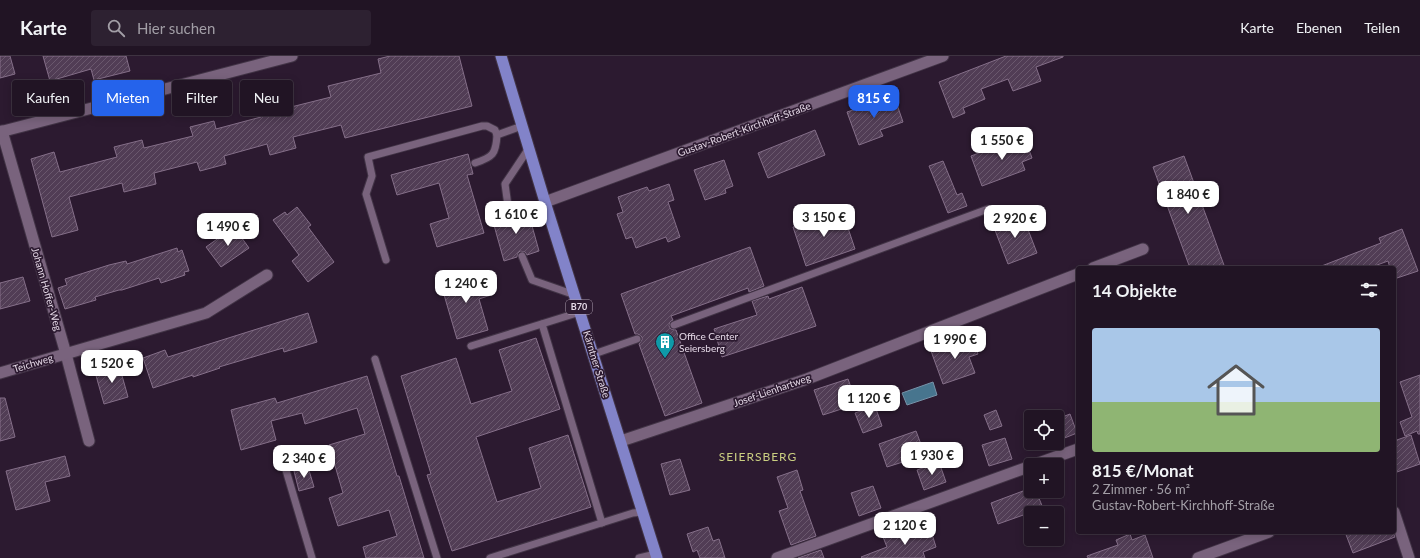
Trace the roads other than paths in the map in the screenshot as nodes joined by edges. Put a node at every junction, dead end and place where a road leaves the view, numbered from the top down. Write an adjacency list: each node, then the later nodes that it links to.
1 (292, 56): 5 (street)
2 (501, 56): 4 (main road, Kärntner Straße / B70)
3 (943, 56): 9 (street, Gustav-Robert-Kirchhoff-Straße)
4 (522, 126): 6 (lane); 7 (main road, Kärntner Straße / B70)
5 (1, 132): 24 (street, Johann Hoffer-Weg)
6 (496, 135): 8 (lane); 14 (lane)
7 (529, 148): 9 (main road, Kärntner Straße / B70); 11 (lane)
8 (475, 163)
9 (545, 202): 18 (main road, Kärntner Straße / B70)
10 (988, 209): 21 (lane)
11 (509, 213)
12 (1143, 249): 15 (street)
13 (522, 256): 18 (lane)
14 (386, 260)
15 (1098, 266)
16 (267, 275): 24 (street)
17 (1076, 275): 29 (street, Josef-Lienhartweg)
18 (575, 295): 19 (main road, Kärntner Straße / B70)
19 (580, 312): 20 (lane); 25 (main road, Kärntner Straße / B70)
20 (542, 324): 23 (lane); 36 (lane)
21 (674, 325)
22 (637, 339): 25 (lane)
23 (471, 346)
24 (66, 354): 27 (street, Teichweg); 28 (street, Johann Hoffer-Weg)
25 (594, 354): 29 (main road, Kärntner Straße / B70)
26 (375, 359): 40 (lane)
27 (0, 373)
28 (89, 441)
29 (621, 441): 34 (main road, Kärntner Straße / B70)
30 (280, 450): 39 (lane)
31 (1076, 450): 32 (street)
32 (1052, 458)
33 (1024, 468): 43 (street)
34 (643, 512): 36 (lane); 38 (main road, Kärntner Straße / B70)
35 (1396, 518): 45 (street)
36 (602, 523): 41 (lane)
37 (1264, 534): 44 (street)
38 (656, 556): 42 (lane)
39 (312, 558)
40 (437, 558)
41 (490, 558)
42 (638, 558)
43 (777, 558)
44 (1198, 558)
45 (1409, 558)

